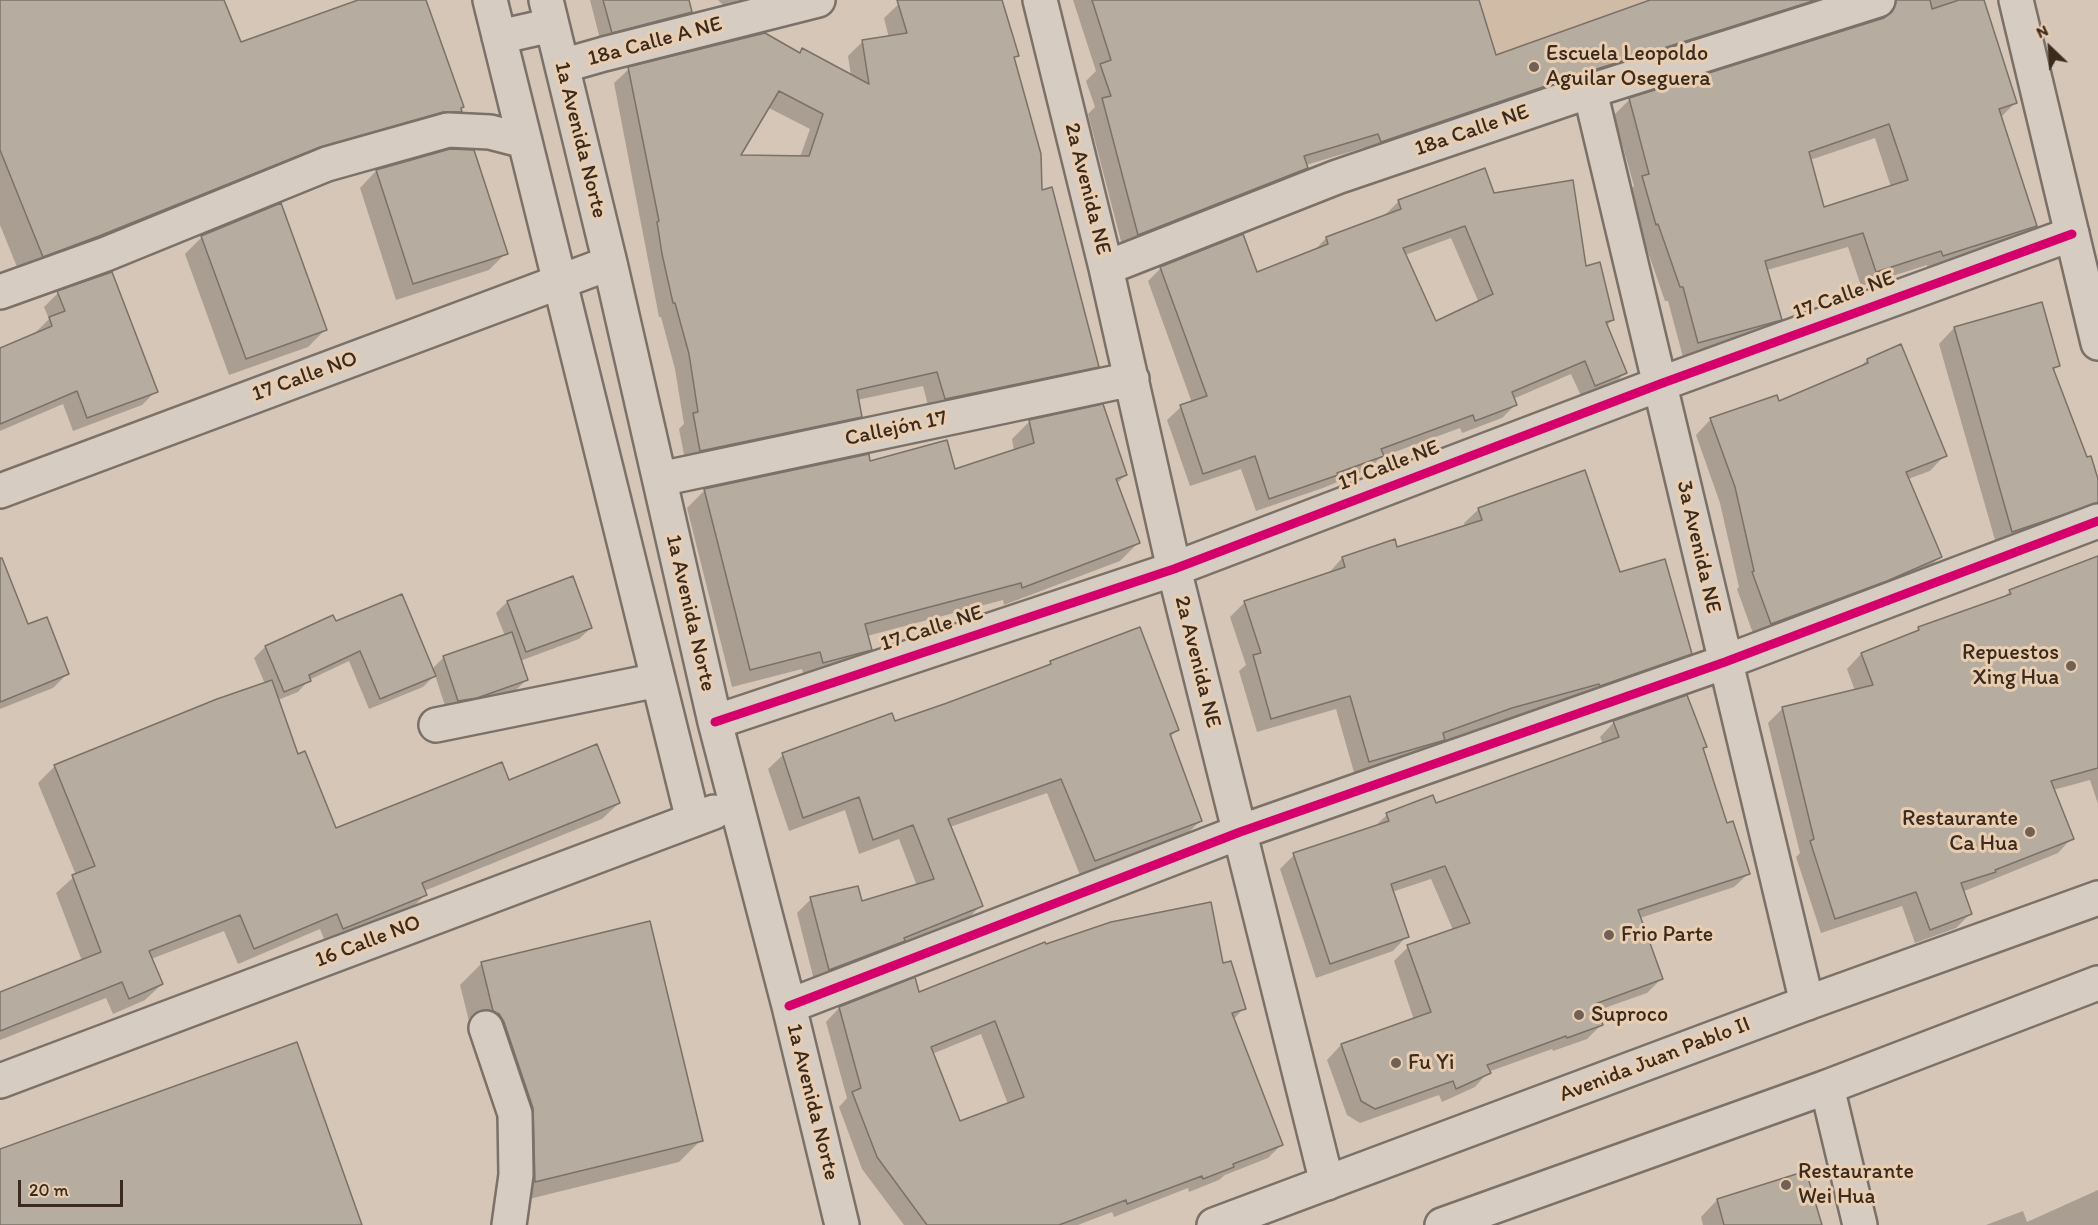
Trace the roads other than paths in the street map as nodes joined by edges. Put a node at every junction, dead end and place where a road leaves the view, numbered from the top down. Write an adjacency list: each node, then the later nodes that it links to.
1 (490, 0): 7 (main road)
2 (818, 0): 8 (main road, 18a Calle A NE)
3 (1040, 0): 13 (main road, 2a Avenida NE)
4 (1878, 0): 9 (main road, 18a Calle NE)
5 (2016, 0): 11 (main road)
6 (549, 12): 7 (main road); 8 (main road, 1a Avenida Norte)
7 (499, 37): 10 (main road)
8 (562, 66): 12 (main road, 1a Avenida Norte)
9 (1590, 91): 13 (main road, 18a Calle NE); 18 (main road, 3a Avenida NE)
10 (525, 141): 14 (main road); 15 (main road)
11 (2072, 234): 16 (main road); 18 (main road, 17 Calle NE)
12 (610, 263): 14 (main road, 17 Calle NO); 19 (main road, 1a Avenida Norte)
13 (1106, 268): 17 (main road, 2a Avenida NE)
14 (560, 282): 20 (main road); 22 (main road, 17 Calle NO)
15 (0, 292)
16 (2098, 343)
17 (1132, 380): 21 (main road, Callejón 17); 24 (main road, 2a Avenida NE)
18 (1659, 384): 24 (main road, 17 Calle NE); 25 (main road, 3a Avenida NE)
19 (650, 436): 20 (main road); 21 (main road, 1a Avenida Norte)
20 (600, 446): 26 (main road)
21 (660, 479): 27 (main road, 1a Avenida Norte)
22 (0, 491)
23 (2098, 521): 25 (main road)
24 (1173, 569): 27 (main road, 17 Calle NE); 31 (main road, 2a Avenida NE)
25 (1725, 662): 31 (main road); 34 (main road, 3a Avenida NE)
26 (658, 680): 28 (main road); 30 (main road)
27 (715, 722): 29 (main road, 1a Avenida Norte)
28 (436, 724)
29 (736, 804): 30 (main road, 16 Calle NO); 35 (main road, 1a Avenida Norte)
30 (693, 820): 37 (main road, 16 Calle NO)
31 (1240, 832): 35 (main road); 39 (main road, 2a Avenida NE)
32 (2098, 898): 34 (main road, Avenida Juan Pablo II)
33 (2098, 982): 38 (main road)
34 (1807, 1003): 39 (main road, Avenida Juan Pablo II)
35 (789, 1006): 41 (main road, 1a Avenida Norte)
36 (486, 1028): 40 (main road)
37 (0, 1081)
38 (1827, 1087): 43 (main road); 44 (main road)
39 (1327, 1183): 42 (main road, Avenida Juan Pablo II)
40 (509, 1225)
41 (842, 1225)
42 (1214, 1225)
43 (1442, 1225)
44 (1860, 1225)

